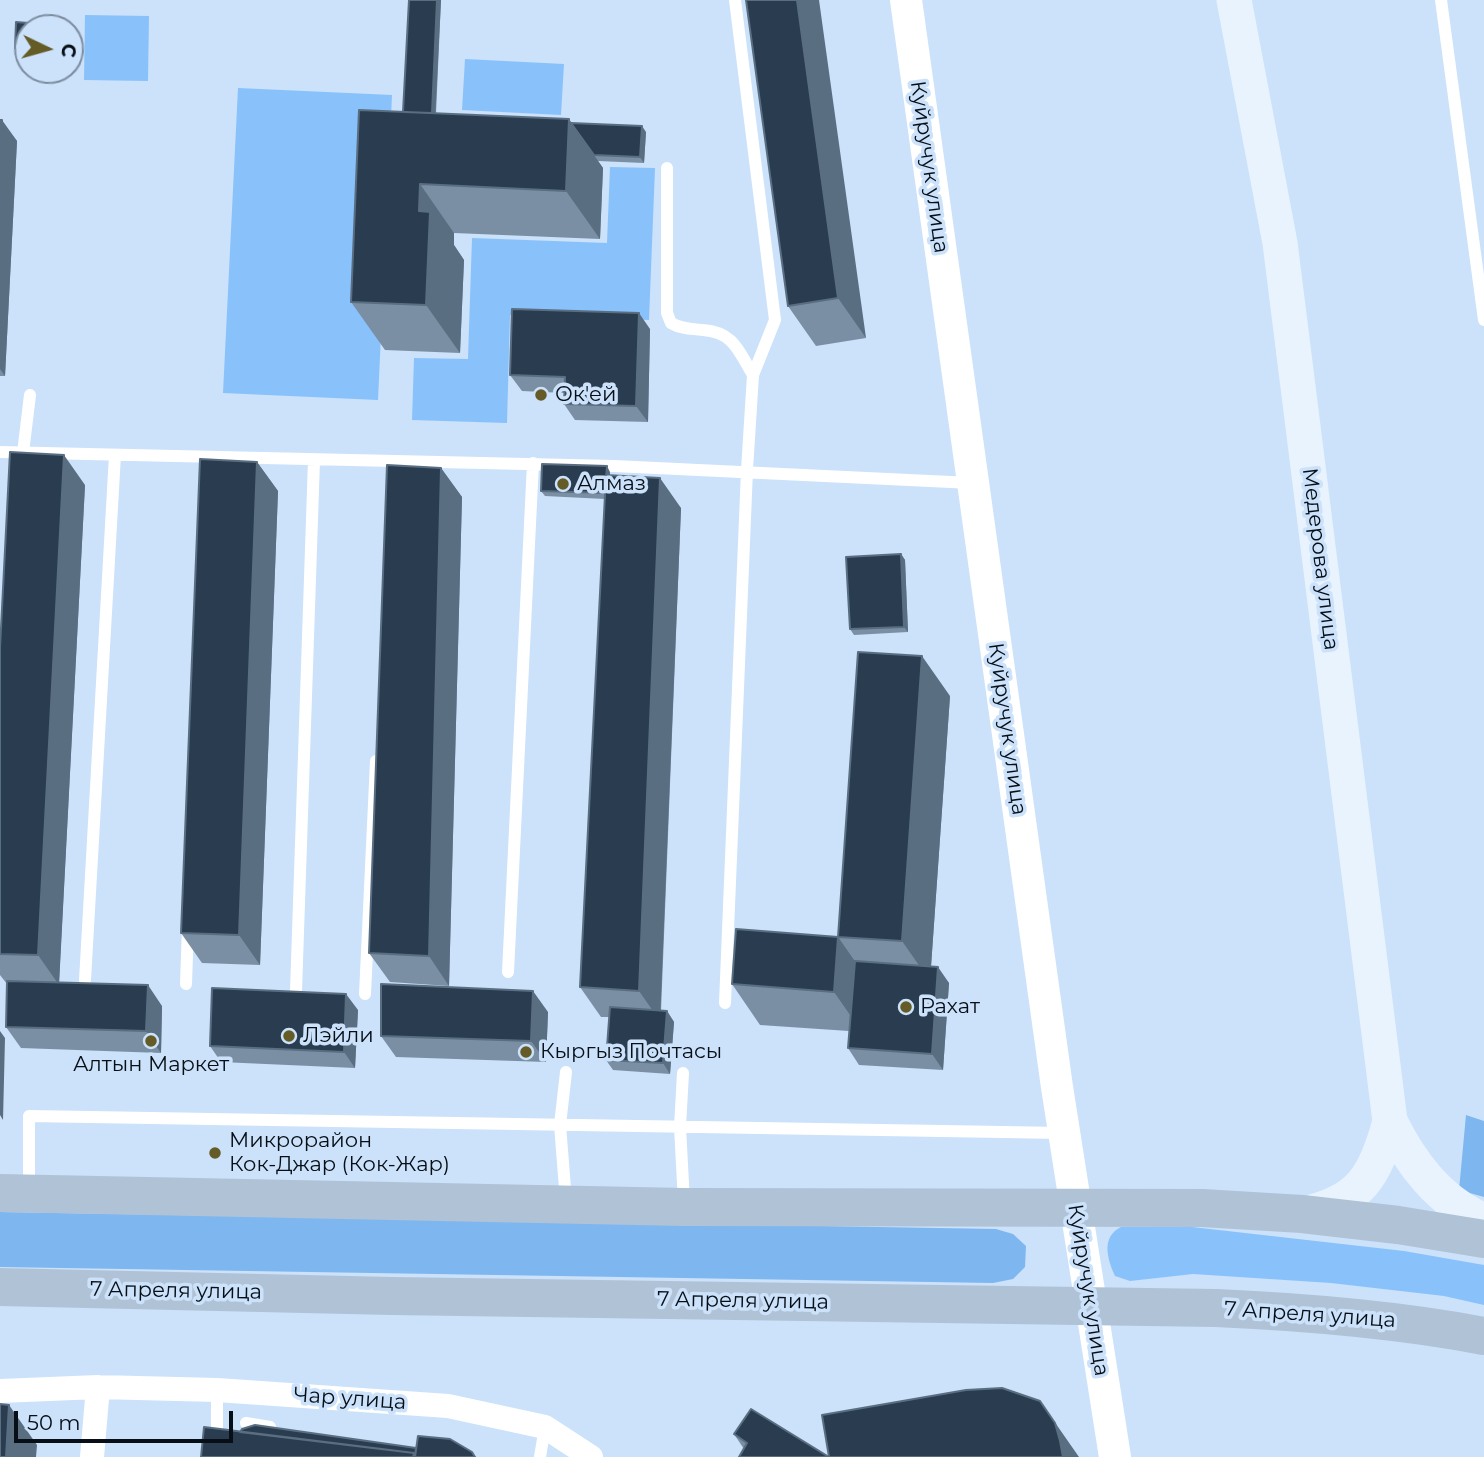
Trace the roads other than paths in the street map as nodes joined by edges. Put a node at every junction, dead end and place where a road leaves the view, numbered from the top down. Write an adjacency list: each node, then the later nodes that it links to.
1 (735, 0): 7 (lane)
2 (906, 0): 22 (street, Куйручук улица)
3 (1234, 0): 33 (main road, Медерова улица)
4 (1441, 0): 6 (lane)
5 (667, 168): 7 (lane)
6 (1484, 320)
7 (753, 375): 18 (lane)
8 (30, 395): 10 (lane)
9 (0, 452): 10 (lane)
10 (23, 453): 11 (lane); 21 (lane)
11 (115, 455): 12 (lane); 26 (lane)
12 (205, 457): 13 (lane); 17 (lane)
13 (314, 460): 14 (lane); 28 (lane)
14 (390, 460): 15 (lane); 19 (lane)
15 (533, 463): 16 (lane); 25 (lane)
16 (614, 466): 18 (lane); 20 (lane)
17 (204, 470)
18 (747, 470): 22 (lane); 30 (lane)
19 (389, 474)
20 (613, 480)
21 (21, 481)
22 (974, 483): 36 (street, Куйручук улица)
23 (377, 748): 29 (lane)
24 (188, 914): 27 (lane)
25 (508, 972)
26 (85, 979)
27 (186, 984)
28 (296, 991)
29 (365, 994)
30 (725, 1003)
31 (566, 1072): 34 (lane)
32 (683, 1073): 35 (lane)
33 (1390, 1121): 41 (main road, Медерова улица); 42 (main road, Медерова улица)
34 (560, 1125): 35 (lane); 37 (lane); 38 (lane)
35 (680, 1127): 36 (lane); 39 (lane)
36 (1064, 1133): 40 (street, Куйручук улица)
37 (14, 1193): 38 (main road)
38 (566, 1205): 39 (main road)
39 (684, 1207): 40 (main road)
40 (1076, 1209): 41 (main road); 45 (street, Куйручук улица)
41 (1302, 1214): 43 (main road)
42 (1484, 1221)
43 (1484, 1239)
44 (0, 1287): 45 (main road, 7 Апреля улица)
45 (1091, 1306): 46 (main road, 7 Апреля улица); 57 (street, Куйручук улица)
46 (1484, 1336)
47 (98, 1387): 48 (street, Чар улица); 49 (street, Чар улица); 54 (street)
48 (217, 1390): 51 (street, Чар улица); 55 (lane)
49 (0, 1391)
50 (246, 1423): 52 (lane)
51 (545, 1427): 53 (street, Чар улица); 56 (lane)
52 (287, 1430)
53 (585, 1455)
54 (92, 1457)
55 (217, 1457)
56 (540, 1457)
57 (1115, 1457)

